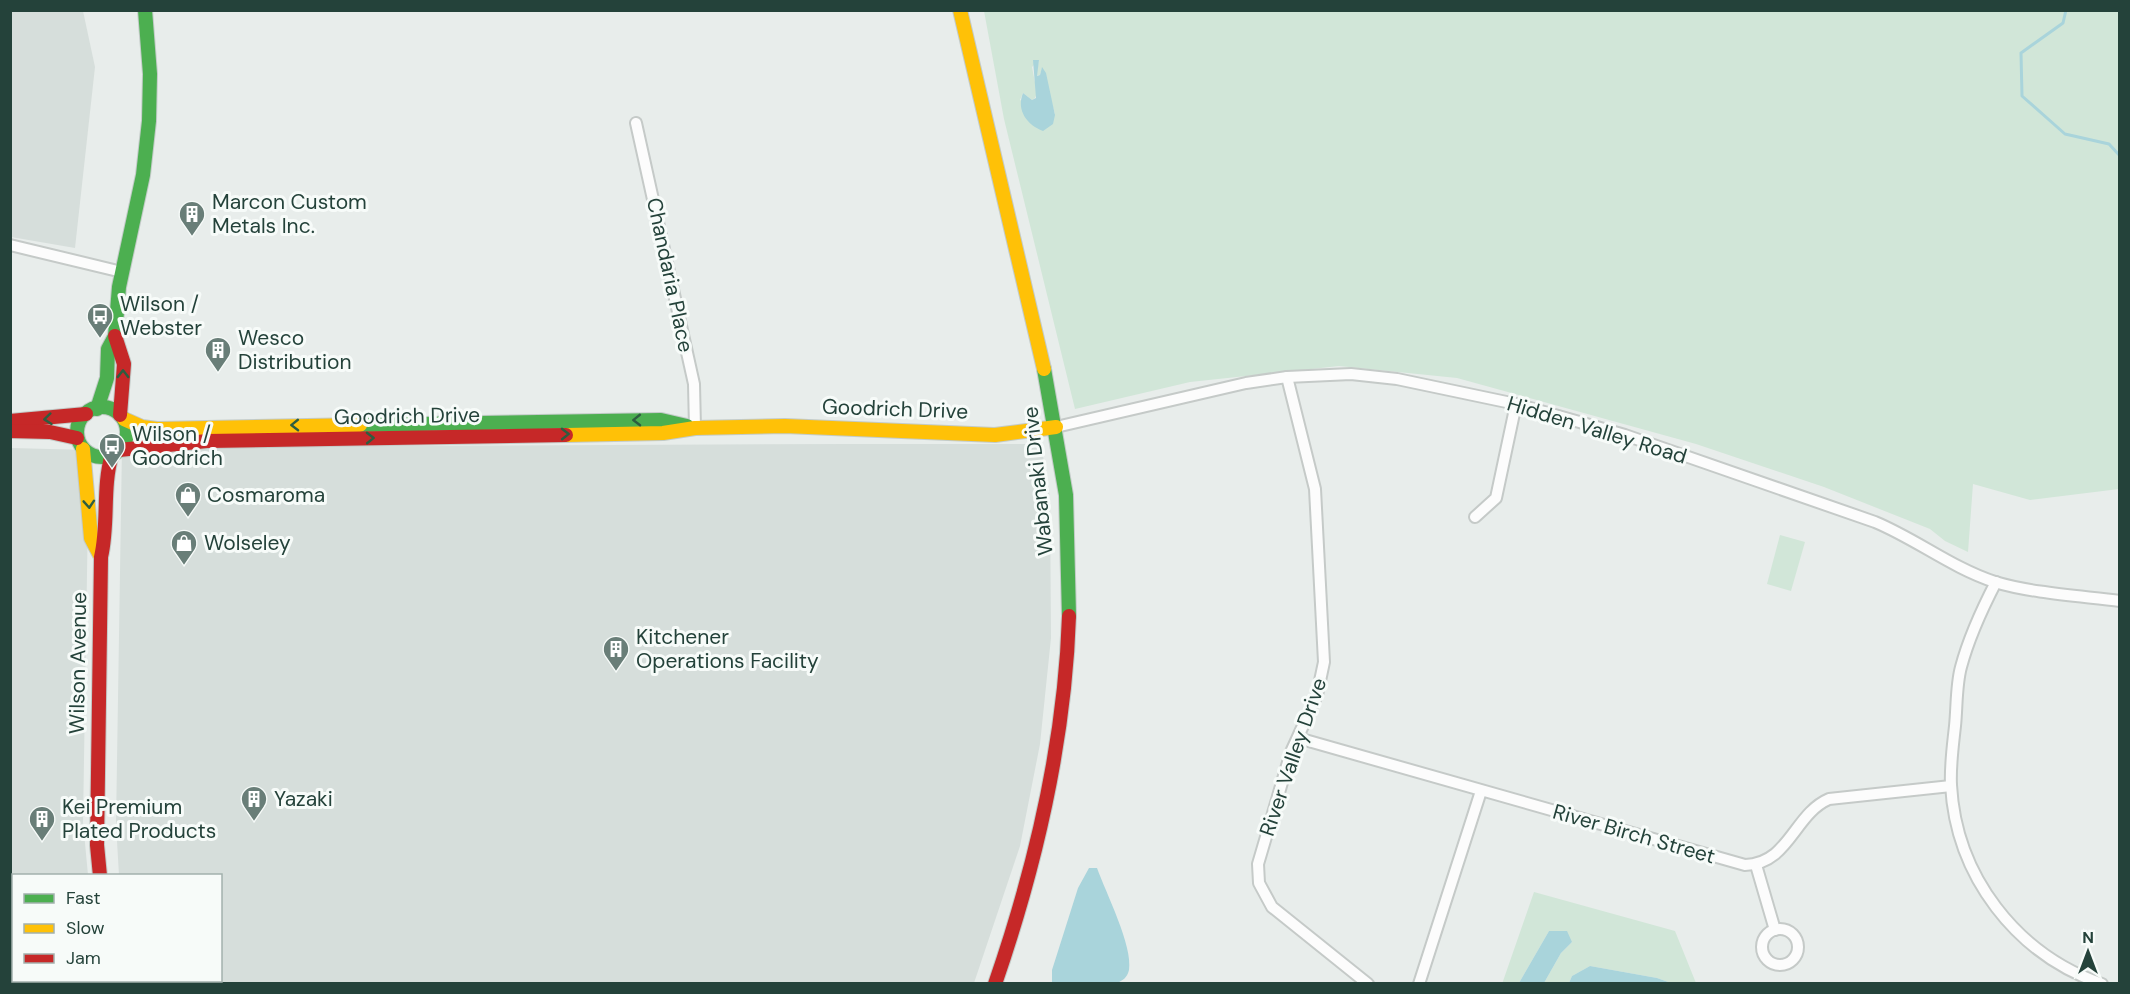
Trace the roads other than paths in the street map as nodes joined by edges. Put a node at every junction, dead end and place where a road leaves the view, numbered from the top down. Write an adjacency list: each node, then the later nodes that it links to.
1 (145, 10): 5 (street)
2 (960, 10): 12 (street, Wabanaki Drive)
3 (636, 123): 13 (street, Chandaria Place)
4 (10, 245): 5 (street)
5 (122, 272): 6 (street)
6 (114, 336): 9 (street); 10 (street, Wilson Avenue, one-way to 6)
7 (1287, 377): 8 (street, Hidden Valley Road); 12 (street, Hidden Valley Road); 21 (street, River Valley Drive)
8 (1516, 404): 17 (street); 19 (street, Hidden Valley Road)
9 (91, 411): 10 (street); 11 (street, one-way to 11); 15 (street)
10 (122, 417): 13 (street, Goodrich Drive, one-way to 10); 16 (street, Wilson Avenue)
11 (10, 421)
12 (1056, 427): 13 (street, Goodrich Drive); 27 (street, Wabanaki Drive)
13 (695, 428): 16 (street, Goodrich Drive, one-way to 13)
14 (10, 431): 15 (street)
15 (80, 444): 16 (street); 18 (street, one-way to 18)
16 (116, 452): 18 (street, Wilson Avenue)
17 (1475, 518)
18 (101, 557): 25 (street, Wilson Avenue)
19 (1996, 582): 20 (street, Hidden Valley Road); 22 (street)
20 (2120, 601)
21 (1298, 738): 23 (street, River Birch Street); 28 (street, River Valley Drive)
22 (1951, 786): 24 (street); 30 (street)
23 (1481, 791): 24 (street, River Birch Street); 29 (street)
24 (1756, 865): 26 (street)
25 (100, 874)
26 (1775, 930)
27 (995, 984)
28 (1368, 984)
29 (1419, 984)
30 (2102, 984)

